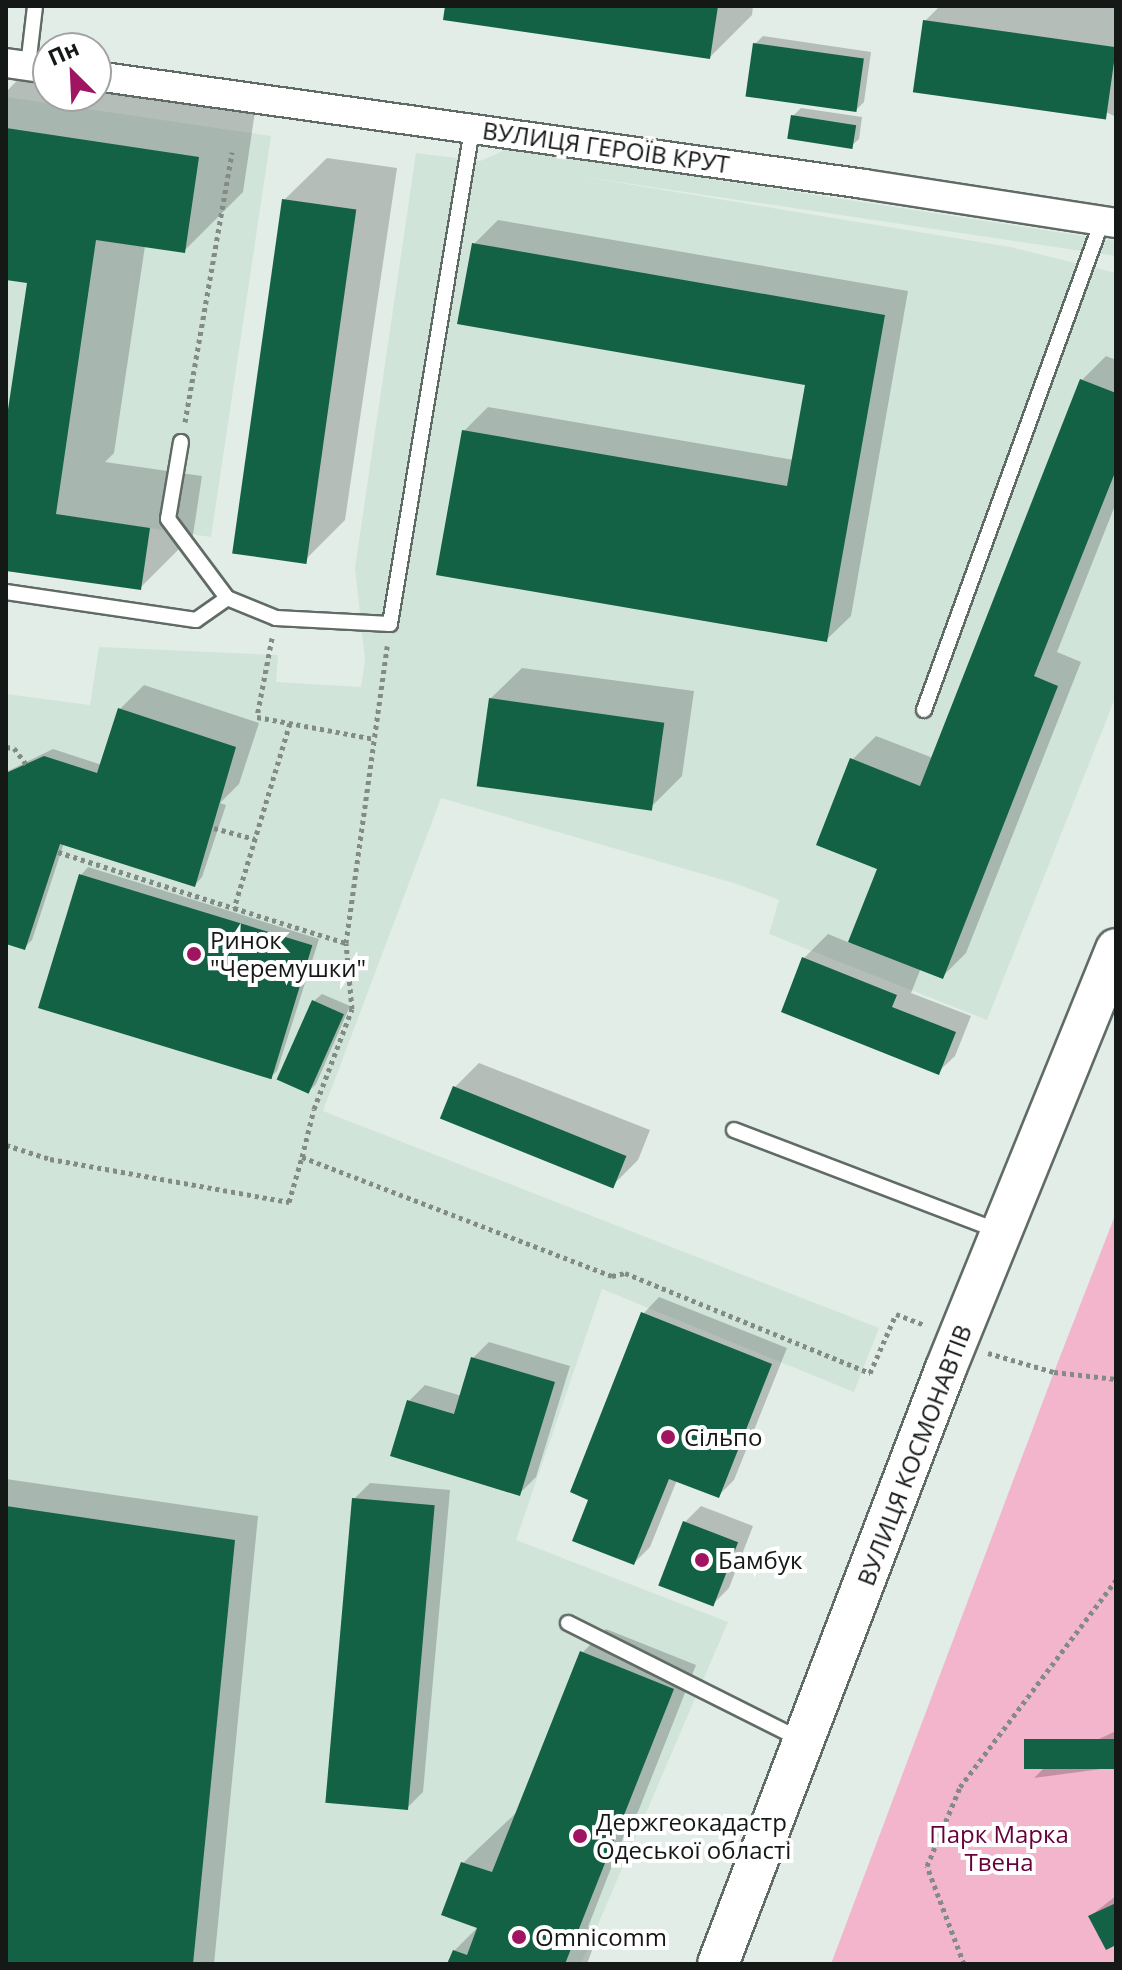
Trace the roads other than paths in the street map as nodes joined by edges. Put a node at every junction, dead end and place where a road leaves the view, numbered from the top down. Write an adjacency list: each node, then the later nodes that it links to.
1 (35, 6): 2 (lane)
2 (27, 66)
3 (112, 78): 4 (street, ВУЛИЦЯ ГЕРОЇВ КРУТ)
4 (472, 129): 5 (street, ВУЛИЦЯ ГЕРОЇВ КРУТ); 8 (lane)
5 (1109, 222): 9 (lane)
6 (181, 442): 8 (lane)
7 (6, 592): 8 (lane)
8 (227, 598)
9 (924, 710)
10 (1116, 949): 12 (main road, ВУЛИЦЯ КОСМОНАВТІВ)
11 (734, 1130): 12 (lane)
12 (1002, 1232): 14 (main road, ВУЛИЦЯ КОСМОНАВТІВ)
13 (568, 1623): 14 (lane)
14 (806, 1742): 15 (main road, ВУЛИЦЯ КОСМОНАВТІВ)
15 (718, 1964)

